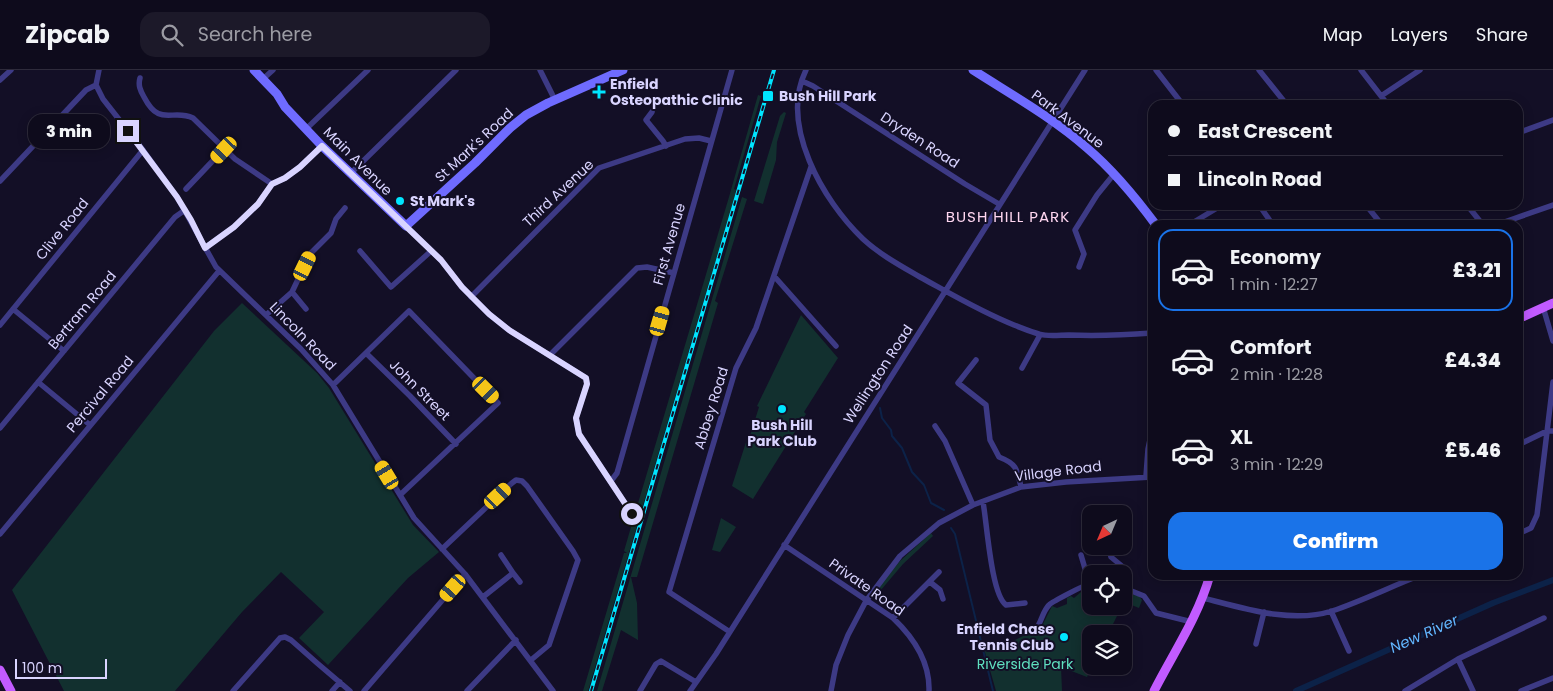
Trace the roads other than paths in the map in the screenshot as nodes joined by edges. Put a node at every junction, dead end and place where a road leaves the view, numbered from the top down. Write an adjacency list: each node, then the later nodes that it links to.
1 (11, 70): 19 (street)
2 (99, 70): 21 (street)
3 (254, 70): 18 (street, Main Avenue)
4 (273, 70): 18 (street)
5 (368, 70): 30 (street)
6 (456, 70): 38 (street)
7 (540, 70): 23 (street)
8 (623, 70): 23 (street, St Mark's Road)
9 (732, 70): 32 (street, First Avenue)
10 (806, 70): 20 (street)
11 (973, 70): 29 (street, Park Avenue)
12 (1085, 70): 29 (street, Wellington Road)
13 (1156, 70): 24 (street)
14 (1259, 70): 25 (street)
15 (1360, 70): 22 (street)
16 (1420, 70): 22 (street)
17 (140, 78): 36 (street)
18 (263, 79): 30 (street, Main Avenue)
19 (0, 80)
20 (802, 81): 37 (street); 45 (street, Dryden Road)
21 (96, 85): 35 (street, Lincoln Road); 41 (street)
22 (1381, 96): 26 (street)
23 (555, 100): 55 (street, St Mark's Road)
24 (1179, 100)
25 (1283, 100)
26 (1384, 100)
27 (652, 112): 34 (street)
28 (1553, 120): 31 (street)
29 (1052, 121): 39 (street, Park Avenue); 45 (street, Wellington Road)
30 (306, 129): 33 (street, Main Avenue)
31 (1523, 131)
32 (712, 141): 34 (street, Third Avenue); 61 (street, First Avenue)
33 (322, 146): 38 (street, Main Avenue); 43 (street)
34 (666, 146): 65 (street, Third Avenue)
35 (143, 150): 48 (street, Lincoln Road); 68 (street, Clive Road)
36 (224, 150): 42 (street); 43 (street)
37 (811, 166): 62 (street, Abbey Road); 64 (street)
38 (351, 173): 55 (street, Main Avenue)
39 (1114, 174): 51 (street, Park Avenue); 59 (street)
40 (185, 177): 42 (street)
41 (0, 181)
42 (192, 183): 44 (street)
43 (272, 184): 56 (street)
44 (186, 189)
45 (999, 204): 64 (street, Wellington Road)
46 (1553, 205): 54 (street)
47 (345, 208): 63 (street)
48 (185, 210): 56 (street, Lincoln Road); 77 (street, Bertram Road)
49 (1214, 210): 52 (street)
50 (1471, 210): 53 (street)
51 (1152, 220)
52 (1198, 220)
53 (1479, 220)
54 (1510, 220)
55 (406, 226): 58 (street, Main Avenue)
56 (205, 248): 60 (street, Lincoln Road)
57 (360, 251): 58 (street)
58 (430, 252): 65 (street, Main Avenue)
59 (1079, 267)
60 (218, 271): 70 (street, Lincoln Road); 85 (street, Percival Road)
61 (674, 273): 79 (street); 92 (street, First Avenue)
62 (774, 276): 76 (street); 127 (street, Abbey Road)
63 (292, 292): 69 (street); 70 (street)
64 (946, 292): 74 (street); 100 (street, Wellington Road)
65 (471, 296): 79 (street, Main Avenue)
66 (1553, 303): 67 (main road)
67 (1543, 307): 71 (main road); 75 (street)
68 (14, 309): 72 (street, Clive Road); 77 (street)
69 (306, 309)
70 (266, 315): 84 (street, Lincoln Road)
71 (1523, 317)
72 (0, 325)
73 (1148, 333): 74 (street)
74 (1040, 335): 81 (street)
75 (1553, 341)
76 (834, 342)
77 (64, 351): 82 (street, Bertram Road)
78 (366, 354): 84 (street); 90 (street, John Street); 90 (street)
79 (550, 355): 92 (street, Main Avenue)
80 (976, 360): 93 (street)
81 (1022, 368)
82 (38, 382): 85 (street); 87 (street, Bertram Road)
83 (1553, 382): 88 (street)
84 (333, 386): 94 (street, Lincoln Road)
85 (90, 425): 99 (street, Percival Road)
86 (935, 426): 96 (street)
87 (0, 428)
88 (1550, 431): 89 (street); 98 (street)
89 (1523, 443)
90 (456, 444): 94 (street)
91 (1148, 476): 93 (street, Village Road)
92 (611, 481): 97 (street)
93 (1021, 487): 95 (street, Village Road)
94 (400, 495): 101 (street, Lincoln Road)
95 (983, 502): 96 (street, Village Road); 120 (street)
96 (973, 505): 118 (street, Village Road)
97 (632, 514)
98 (1523, 532)
99 (0, 534)
100 (784, 545): 118 (street, Private Road); 127 (street, Wellington Road)
101 (442, 549): 109 (street, Lincoln Road); 131 (street)
102 (501, 555): 108 (street)
103 (1081, 555): 105 (street)
104 (1110, 555): 106 (street)
105 (1084, 565)
106 (1121, 565)
107 (939, 572): 113 (street)
108 (513, 573): 112 (street); 116 (street)
109 (466, 574): 116 (street, Lincoln Road); 141 (street)
110 (1208, 580): 117 (main road)
111 (1408, 580): 121 (street)
112 (520, 582)
113 (930, 582): 119 (street); 123 (street)
114 (1082, 587): 126 (street)
115 (1132, 591): 125 (street)
116 (483, 597): 128 (street, Lincoln Road)
117 (1203, 598): 122 (street); 125 (main road)
118 (866, 600): 123 (street, Private Road); 146 (street, Village Road)
119 (943, 600)
120 (1025, 603)
121 (1331, 611): 122 (street); 130 (street)
122 (1264, 612): 129 (street)
123 (893, 618): 147 (street, Private Road)
124 (1544, 618): 132 (street)
125 (1192, 622): 148 (main road)
126 (1039, 624)
127 (730, 632): 136 (street, Wellington Road)
128 (516, 640): 131 (street, Lincoln Road); 142 (street)
129 (1256, 644)
130 (1349, 651)
131 (531, 660): 143 (street, Lincoln Road)
132 (1458, 660): 149 (street); 150 (street)
133 (0, 670): 137 (main road)
134 (1553, 678): 151 (street)
135 (340, 682): 138 (street); 139 (street); 140 (street)
136 (696, 682): 144 (street); 145 (street, Wellington Road)
137 (12, 691)
138 (233, 691)
139 (332, 691)
140 (350, 691)
141 (364, 691)
142 (467, 691)
143 (553, 691)
144 (640, 691)
145 (690, 691)
146 (831, 691)
147 (928, 691)
148 (1154, 691)
149 (1405, 691)
150 (1473, 691)
151 (1521, 691)

